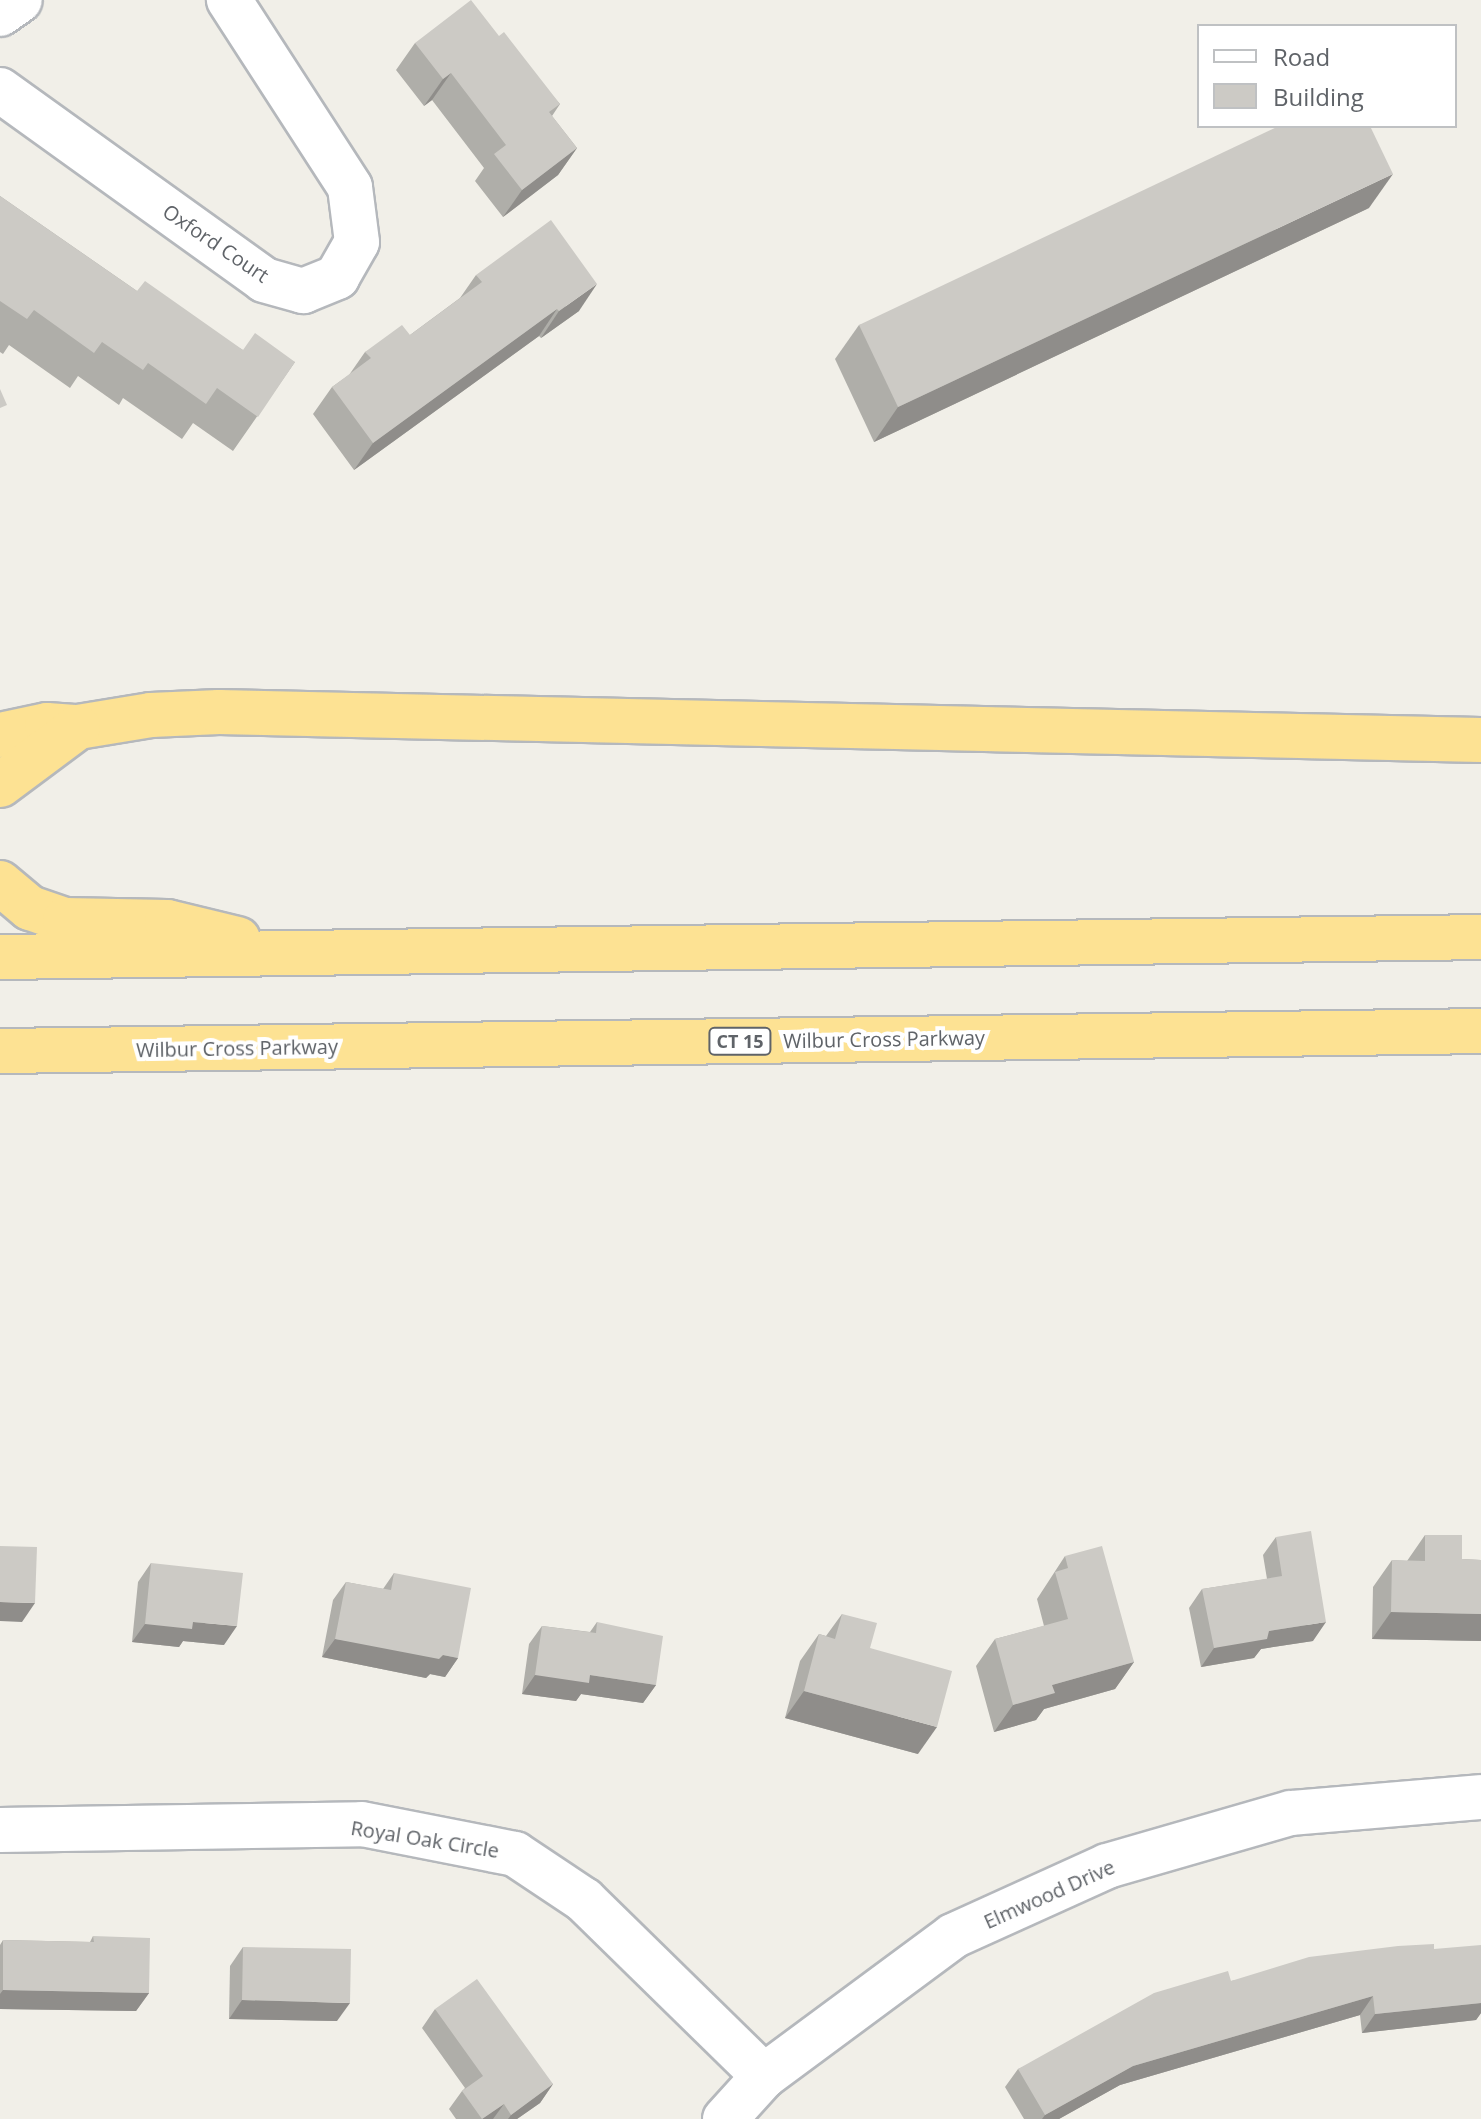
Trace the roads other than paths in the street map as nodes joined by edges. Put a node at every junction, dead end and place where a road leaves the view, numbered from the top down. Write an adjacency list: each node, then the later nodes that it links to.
1 (20, 0): 3 (street)
2 (229, 0): 4 (street, Oxford Court)
3 (0, 14)
4 (0, 90)
5 (78, 727): 6 (highway); 7 (highway); 8 (highway)
6 (0, 735)
7 (1481, 740)
8 (0, 785)
9 (0, 883): 11 (highway)
10 (1481, 937): 11 (highway)
11 (277, 953): 12 (highway)
12 (0, 957)
13 (1481, 1031): 14 (highway, Wilbur Cross Parkway / CT 15)
14 (0, 1051)
15 (1481, 1797): 17 (street, Elmwood Drive)
16 (0, 1830): 17 (street, Royal Oak Circle)
17 (764, 2076): 18 (street, Elmwood Drive)
18 (725, 2119)

